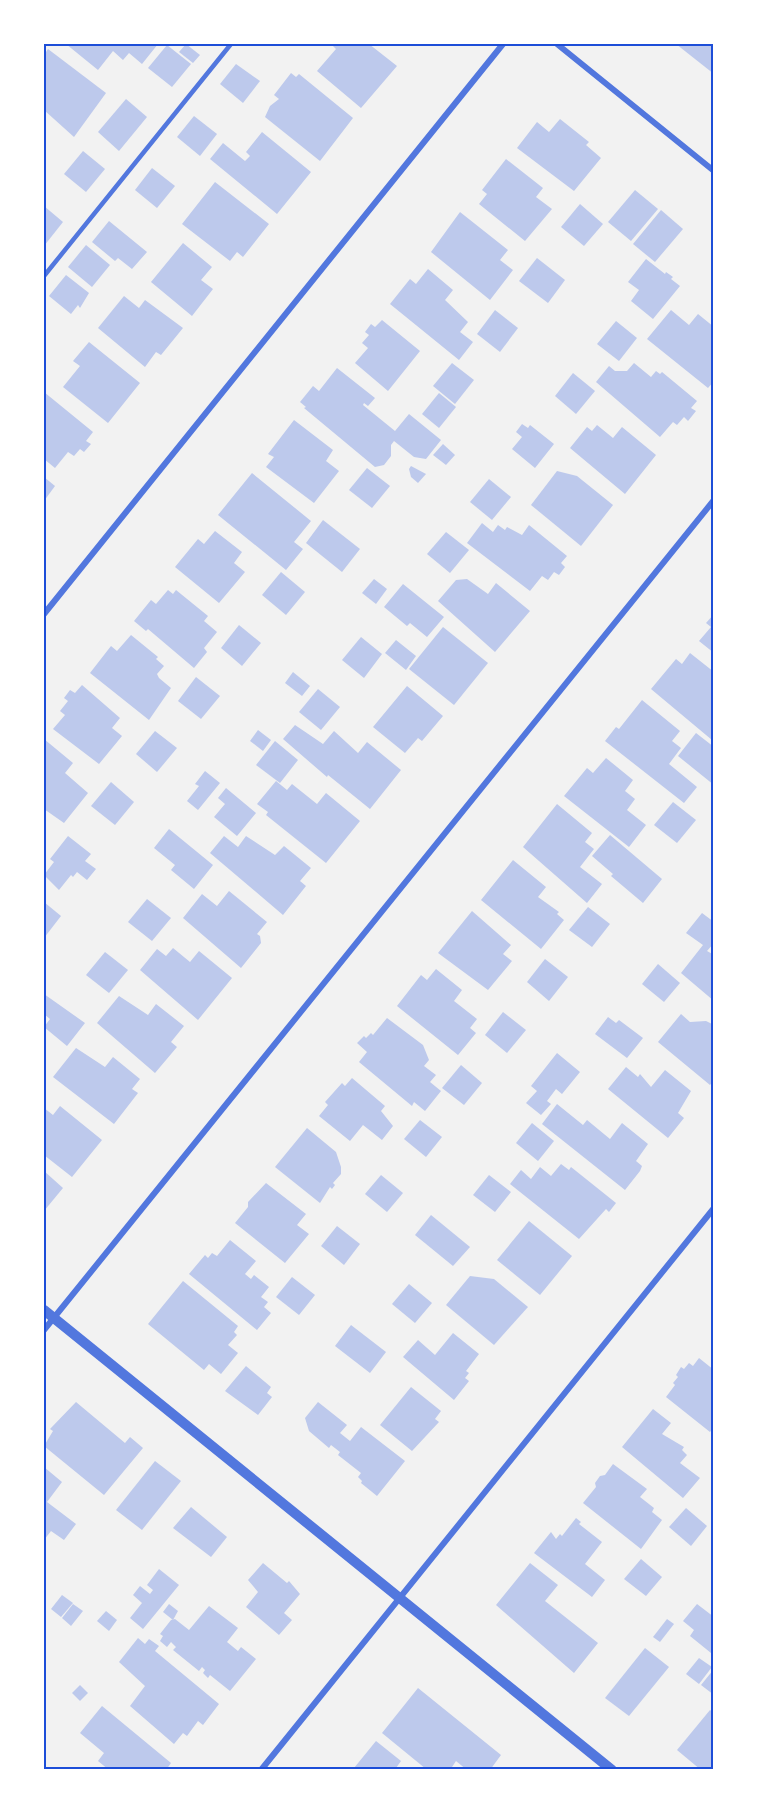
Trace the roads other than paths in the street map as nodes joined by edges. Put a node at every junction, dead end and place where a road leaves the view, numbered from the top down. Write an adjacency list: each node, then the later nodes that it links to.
1 (231, 44): 5 (lane)
2 (503, 44): 7 (street)
3 (557, 44): 4 (street)
4 (714, 171)
5 (44, 276)
6 (714, 500): 10 (street)
7 (44, 614)
8 (714, 1208): 12 (street)
9 (44, 1310): 10 (street)
10 (53, 1318): 11 (street); 12 (street)
11 (44, 1330)
12 (400, 1597): 13 (street); 14 (street)
13 (261, 1770)
14 (612, 1770)

